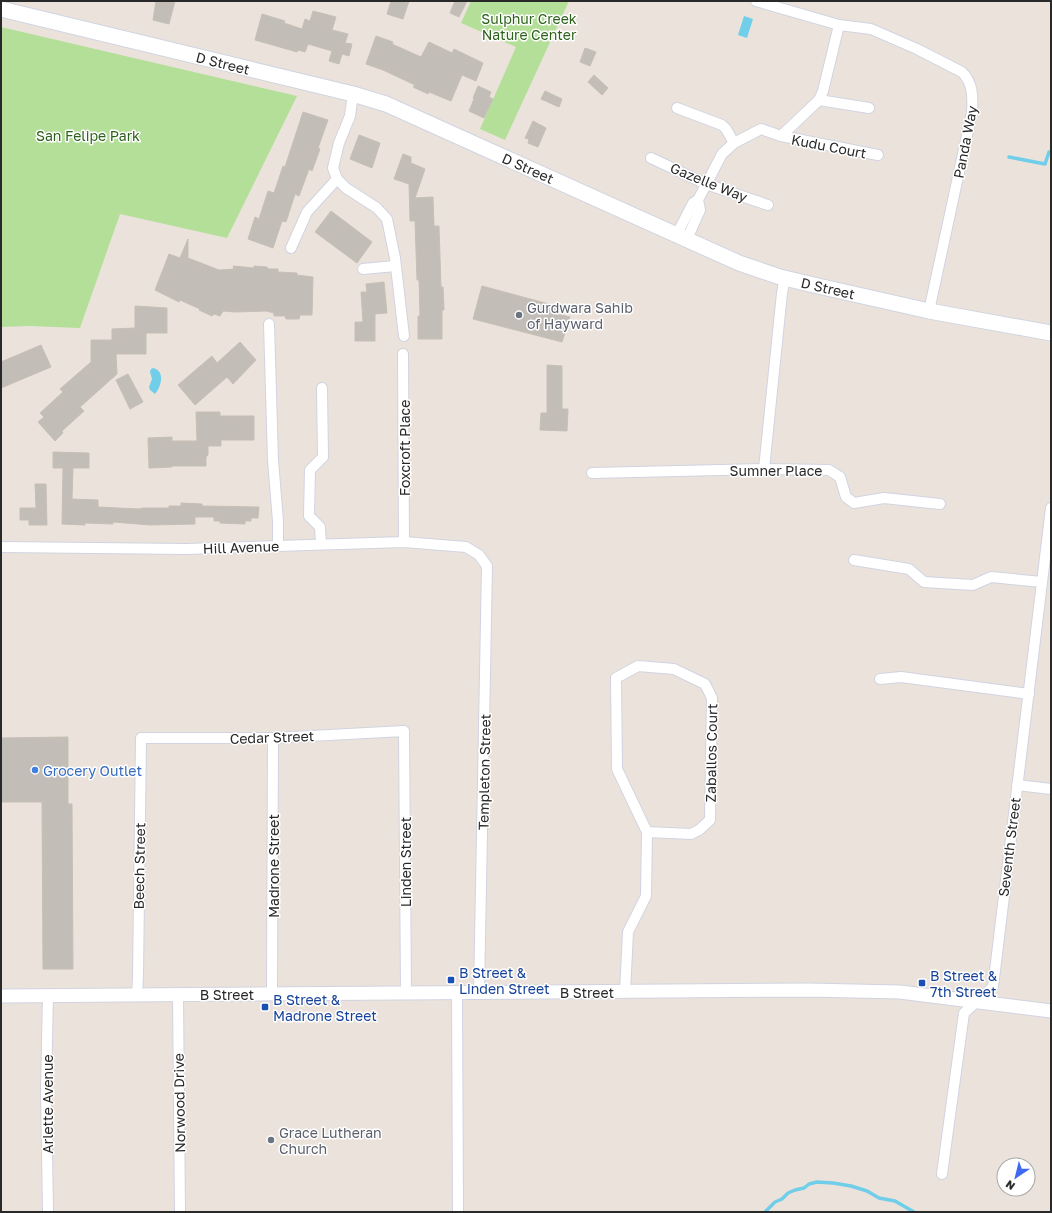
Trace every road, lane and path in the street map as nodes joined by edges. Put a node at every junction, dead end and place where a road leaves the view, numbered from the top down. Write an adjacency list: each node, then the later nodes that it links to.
1 (756, 1): 3 (street, Panda Way)
2 (1, 9): 4 (main road, D Street)
3 (839, 25): 5 (street); 20 (street, Panda Way)
4 (353, 94): 12 (street); 15 (main road, D Street)
5 (819, 100): 7 (street); 8 (street)
6 (677, 108): 9 (street)
7 (869, 108)
8 (781, 136): 9 (street, Kudu Court); 10 (street, Kudu Court)
9 (734, 143): 13 (street, Kudu Court)
10 (878, 155)
11 (651, 158): 13 (street, Gazelle Way)
12 (337, 179): 16 (street); 17 (street)
13 (706, 184): 14 (street, Gazelle Way); 15 (street, Kudu Court)
14 (768, 205)
15 (682, 237): 19 (main road, D Street)
16 (291, 248)
17 (395, 266): 18 (street); 23 (street)
18 (363, 269)
19 (785, 278): 20 (main road, D Street); 26 (street)
20 (929, 311): 22 (main road, D Street)
21 (269, 324): 32 (street)
22 (1051, 333)
23 (404, 336)
24 (403, 354): 30 (street, Foxcroft Place)
25 (322, 388): 31 (street)
26 (764, 469): 27 (street, Sumner Place); 28 (street, Sumner Place)
27 (592, 473)
28 (940, 504)
29 (1051, 508): 36 (street, Seventh Street)
30 (404, 542): 31 (street, Hill Avenue); 34 (street, Hill Avenue)
31 (320, 544): 32 (street, Hill Avenue)
32 (278, 545): 33 (street, Hill Avenue)
33 (1, 547)
34 (479, 555): 48 (street, Templeton Street)
35 (854, 560): 36 (street)
36 (1042, 582): 38 (street, Seventh Street)
37 (880, 680): 38 (street)
38 (1029, 694): 42 (street, Seventh Street)
39 (404, 731): 41 (street, Cedar Street); 46 (street, Linden Street)
40 (141, 738): 41 (street, Cedar Street); 52 (street, Beech Street)
41 (273, 738): 50 (street, Madrone Street)
42 (1017, 785): 43 (street); 54 (street, Seventh Street)
43 (1051, 790)
44 (647, 832): 44 (street, Zaballos Court); 45 (street, Zaballos Court)
45 (625, 992): 48 (street, B Street); 54 (street, B Street)
46 (406, 993): 47 (street, B Street); 50 (street, B Street)
47 (457, 993): 48 (street, B Street); 59 (street)
48 (480, 993)
49 (178, 994): 50 (street, B Street); 52 (street, B Street); 58 (street, Norwood Drive)
50 (272, 994)
51 (48, 995): 52 (street, B Street); 53 (street, B Street); 57 (street, Arlette Avenue)
52 (137, 995)
53 (1, 996)
54 (977, 1002): 55 (street, B Street); 56 (street, Seventh Street)
55 (1051, 1011)
56 (942, 1174)
57 (48, 1212)
58 (180, 1212)
59 (458, 1212)

